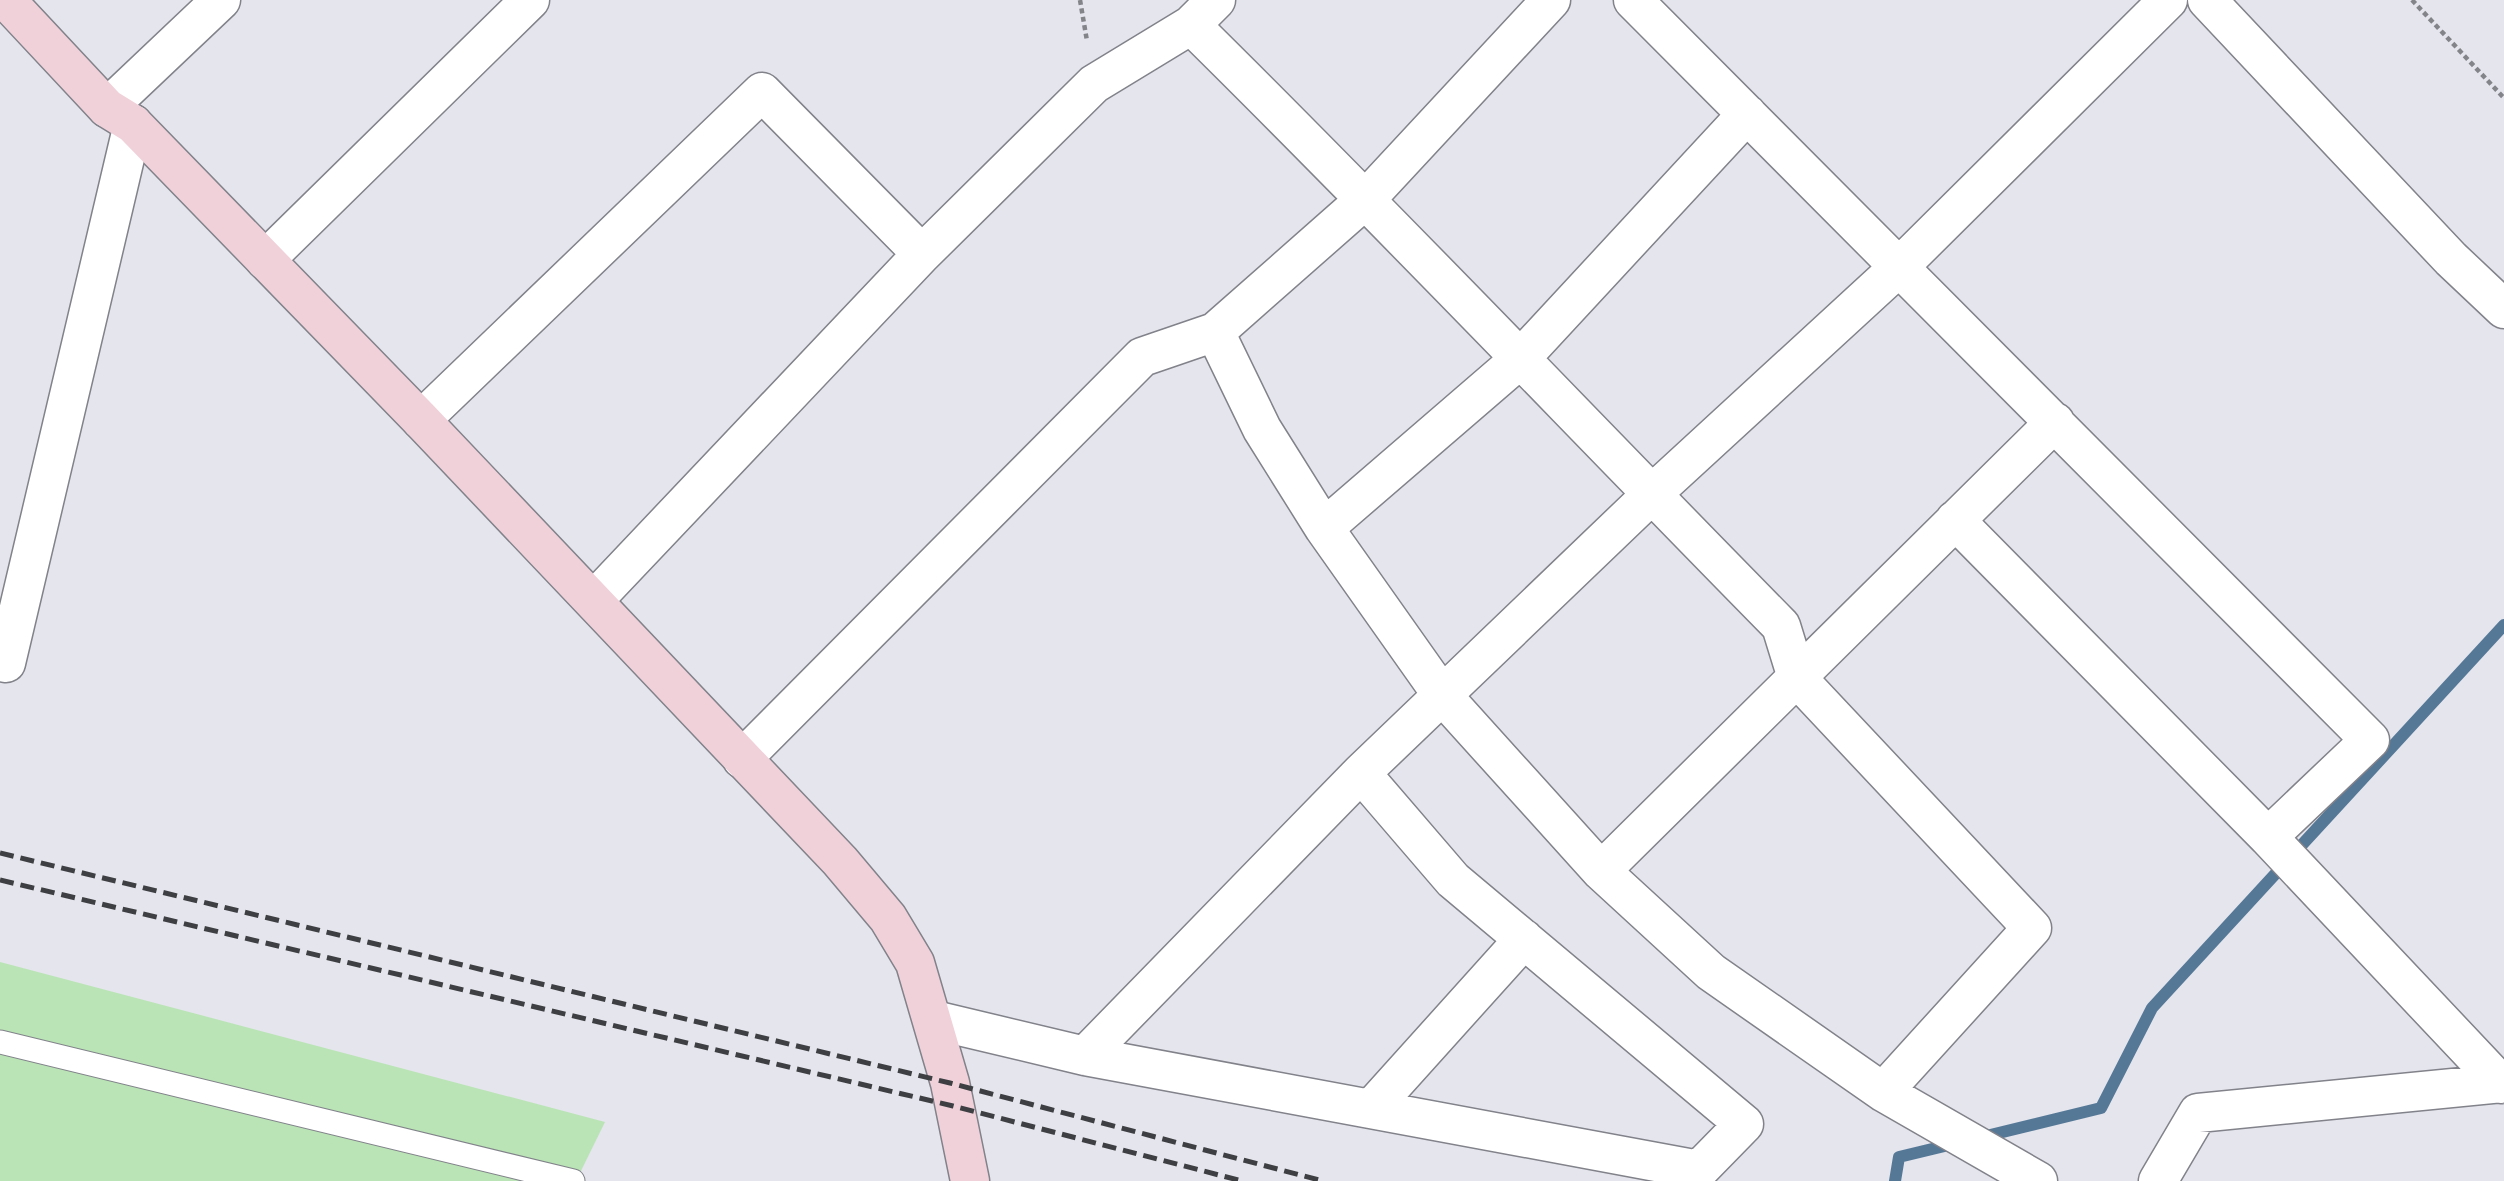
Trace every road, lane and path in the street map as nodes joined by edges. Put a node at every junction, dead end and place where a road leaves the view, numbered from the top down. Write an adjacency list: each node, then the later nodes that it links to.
1 (6, 0): 12 (street)
2 (220, 0): 12 (street)
3 (530, 0): 15 (street)
4 (1551, 0): 13 (street)
5 (1633, 0): 11 (street)
6 (2168, 0): 16 (street)
7 (2207, 0): 17 (street)
8 (2412, 0): 10 (path)
9 (1204, 13): 13 (street); 14 (street)
10 (2504, 98)
11 (1747, 114): 16 (street); 19 (street)
12 (120, 116): 15 (street); 26 (street)
13 (1367, 198): 18 (street); 19 (street)
14 (922, 254): 20 (street); 25 (street)
15 (265, 260): 20 (street)
16 (1898, 268): 21 (street); 22 (street)
17 (2504, 309)
18 (1216, 332): 24 (street); 29 (street)
19 (1520, 359): 22 (street); 24 (street)
20 (421, 420): 25 (street)
21 (2055, 422): 23 (street); 31 (street)
22 (1652, 494): 27 (street); 28 (street)
23 (1955, 520): 27 (street); 31 (street)
24 (1324, 528): 28 (street)
25 (594, 600): 29 (street)
26 (0, 662)
27 (1797, 678): 32 (street); 38 (street)
28 (1441, 695): 30 (street); 32 (street)
29 (742, 759): 34 (street)
30 (1361, 773): 33 (street); 36 (street)
31 (2268, 837): 37 (street)
32 (1601, 871): 38 (street)
33 (1524, 939): 39 (street); 39 (street)
34 (934, 1020): 36 (street); 41 (street)
35 (0, 1042): 40 (lane)
36 (1085, 1056): 39 (street)
37 (2503, 1084): 43 (street)
38 (1883, 1092): 42 (street)
39 (1371, 1109)
40 (573, 1181)
41 (970, 1181)
42 (2038, 1181)
43 (2158, 1181)

